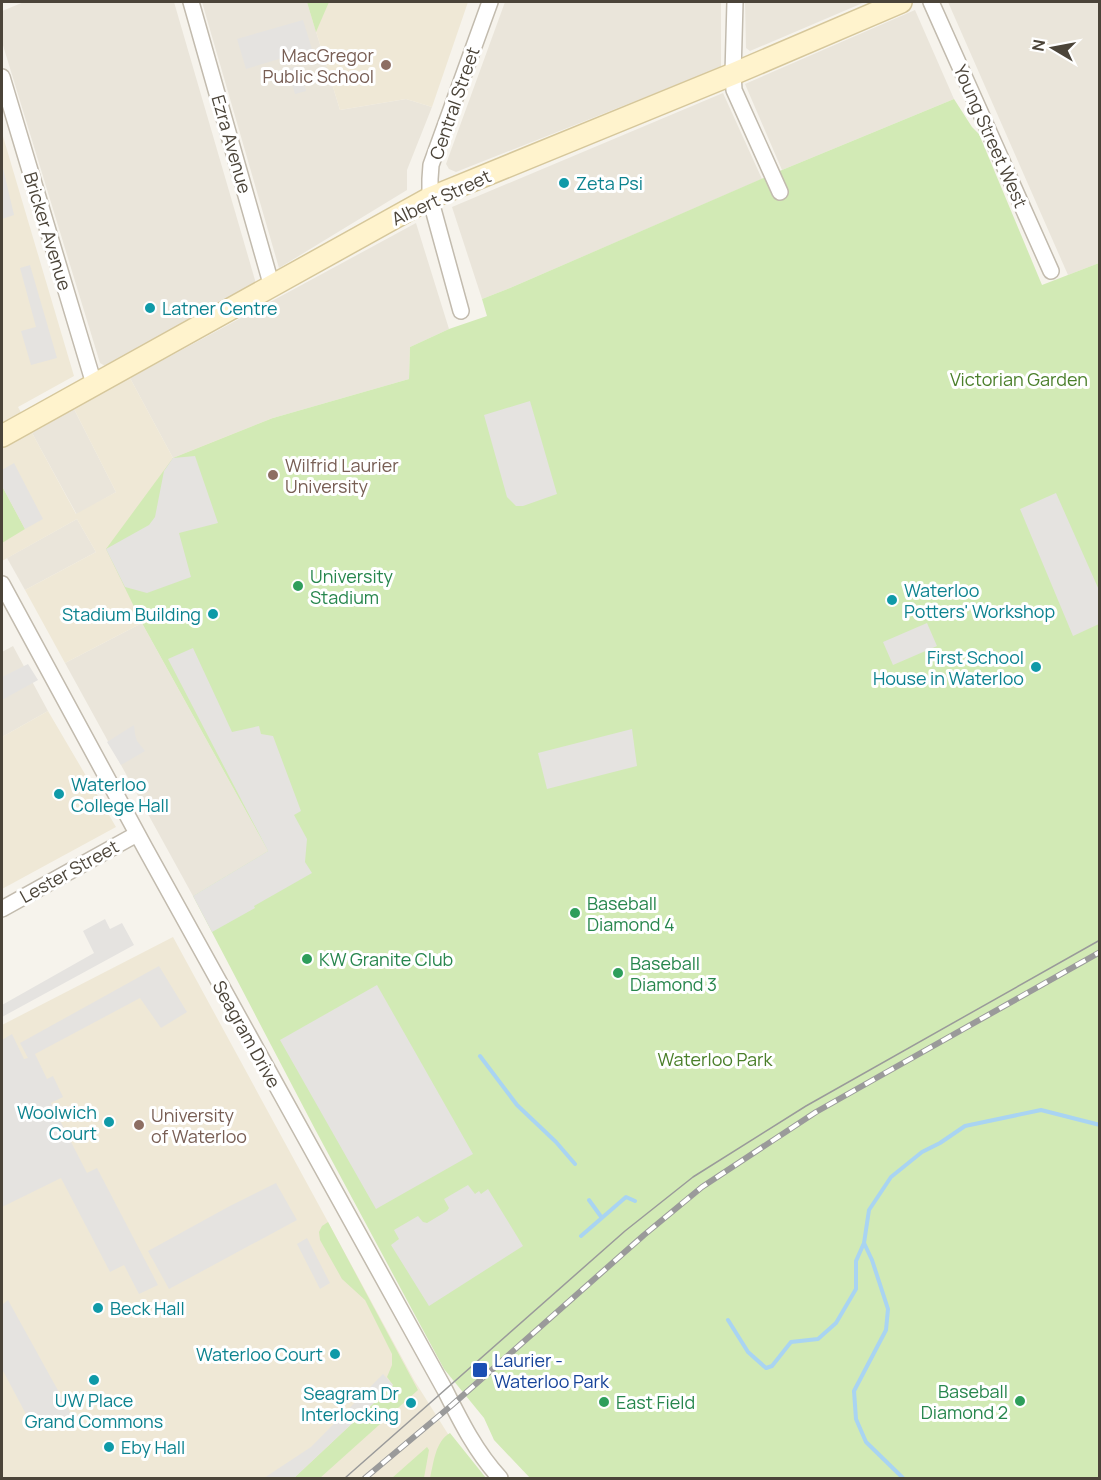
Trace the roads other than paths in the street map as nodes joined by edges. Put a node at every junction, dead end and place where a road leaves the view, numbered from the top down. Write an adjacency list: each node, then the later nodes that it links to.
1 (191, 2): 11 (street, Ezra Avenue)
2 (490, 2): 9 (street, Central Street)
3 (735, 2): 6 (street)
4 (901, 2): 6 (street, Albert Street)
5 (931, 2): 10 (street, Young Street West)
6 (733, 74): 8 (street); 9 (street, Albert Street)
7 (2, 77): 13 (street, Bricker Avenue)
8 (780, 192)
9 (430, 198): 11 (street, Albert Street); 12 (street, Central Street)
10 (1051, 271)
11 (272, 287): 13 (street, Albert Street)
12 (461, 312)
13 (94, 384): 14 (street, Albert Street)
14 (2, 436)
15 (2, 584): 16 (street, Seagram Drive)
16 (137, 834): 17 (street, Lester Street); 18 (street, Seagram Drive)
17 (2, 909)
18 (500, 1479)

